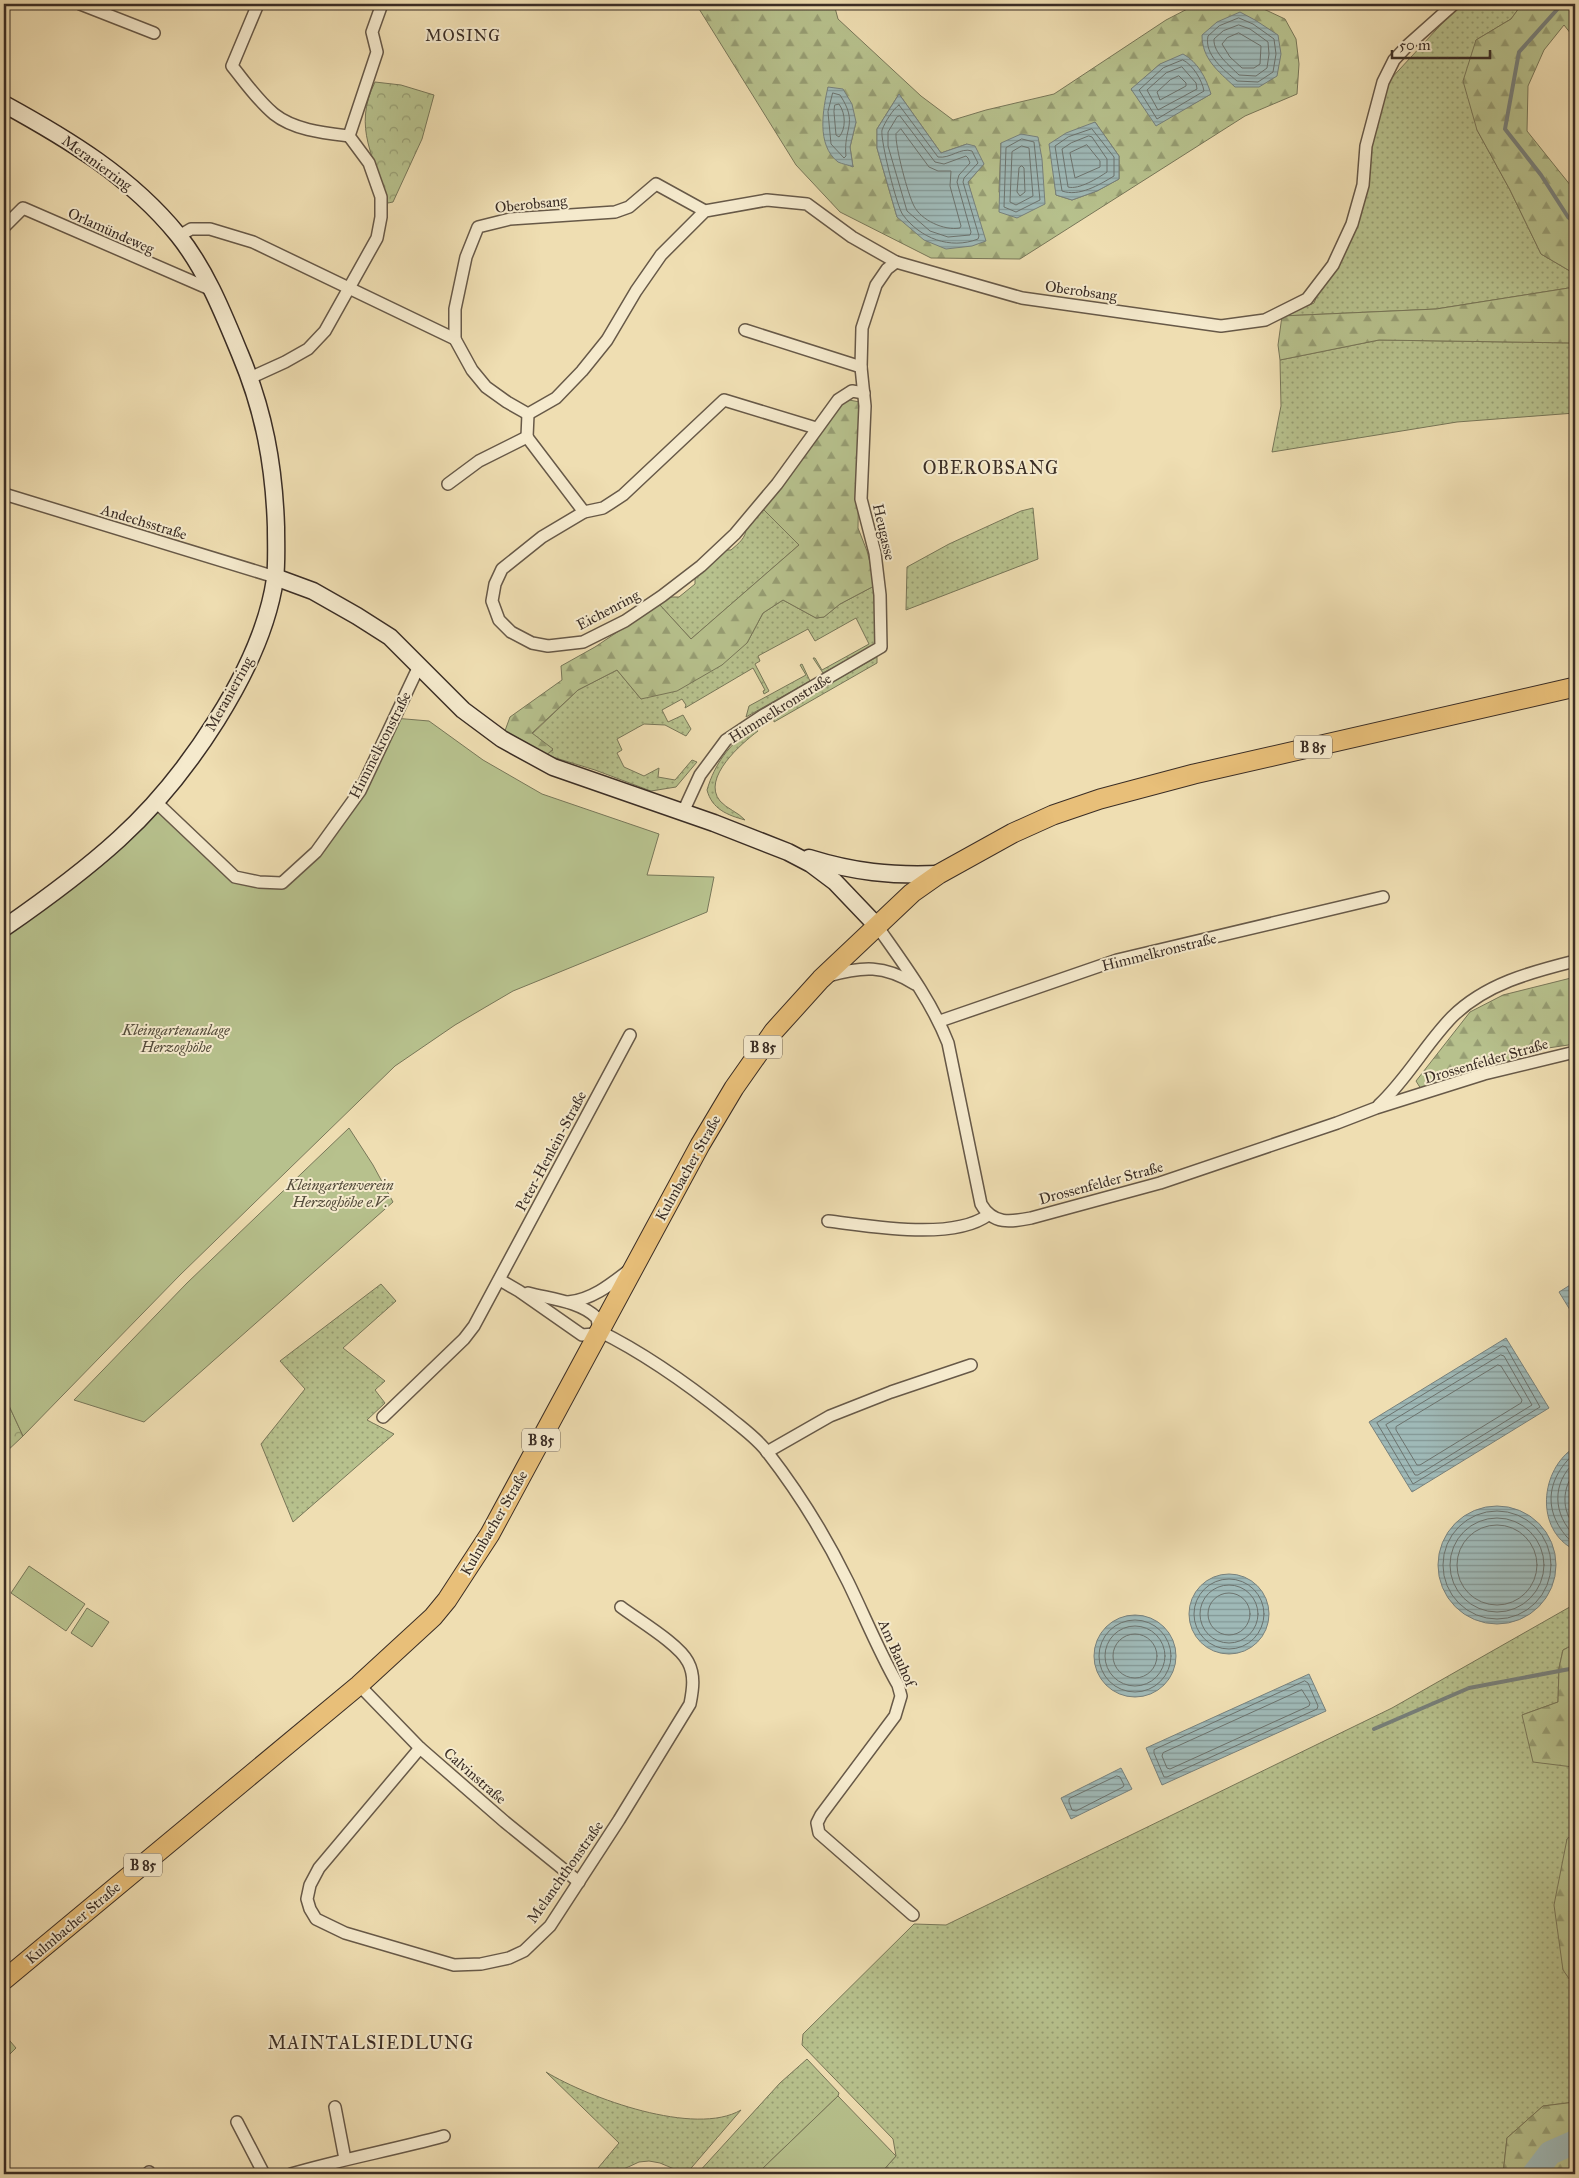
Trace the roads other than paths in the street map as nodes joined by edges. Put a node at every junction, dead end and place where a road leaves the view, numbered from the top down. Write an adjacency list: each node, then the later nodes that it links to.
1 (80, 4): 5 (street)
2 (258, 4): 7 (street)
3 (382, 4): 7 (street)
4 (1454, 4): 11 (street, Oberobsang)
5 (154, 33)
6 (4, 104): 10 (street, Meranierring)
7 (349, 136): 12 (street)
8 (705, 211): 11 (street, Oberobsang); 15 (street, Oberobsang); 19 (street)
9 (4, 227): 13 (street, Orlamündeweg)
10 (179, 236): 12 (street); 13 (street, Meranierring)
11 (896, 262): 16 (street)
12 (350, 289): 15 (street); 17 (street)
13 (212, 290): 17 (street, Meranierring)
14 (745, 330): 16 (street)
15 (455, 339): 19 (street, Oberobsang)
16 (861, 367): 18 (street)
17 (250, 378): 25 (street, Meranierring)
18 (864, 392): 20 (street, Eichenring); 26 (street, Heugasse)
19 (528, 414): 21 (street)
20 (816, 428): 24 (street, Eichenring); 24 (street, Eichenring)
21 (528, 437): 22 (street); 24 (street)
22 (448, 484)
23 (4, 494): 25 (street, Andechsstraße)
24 (584, 512)
25 (275, 577): 27 (street); 29 (street, Meranierring)
26 (881, 647): 30 (street, Himmelkronstraße)
27 (419, 666): 29 (street, Himmelkronstraße); 30 (street)
28 (1575, 687): 32 (main road, B 85)
29 (156, 802): 35 (street, Meranierring)
30 (683, 812): 31 (street)
31 (788, 852): 32 (street); 34 (street)
32 (939, 874): 34 (main road, Kulmbacher Straße / B 85)
33 (1383, 897): 39 (street, Himmelkronstraße)
34 (877, 926): 37 (main road, Kulmbacher Straße / B 85); 38 (street)
35 (4, 928)
36 (1575, 961): 42 (street, Drossenfelder Straße)
37 (821, 979): 38 (street); 45 (main road, Kulmbacher Straße / B 85)
38 (919, 986): 39 (street)
39 (940, 1022): 43 (street)
40 (630, 1035): 46 (street, Peter-Henlein-Straße)
41 (1575, 1052): 42 (street, Drossenfelder Straße)
42 (1376, 1108): 43 (street, Drossenfelder Straße)
43 (988, 1215): 44 (street)
44 (828, 1221)
45 (633, 1266): 48 (street); 49 (main road, Kulmbacher Straße / B 85)
46 (500, 1280): 47 (street); 51 (street, Peter-Henlein-Straße)
47 (519, 1291): 48 (street); 49 (street)
48 (562, 1301): 49 (street)
49 (600, 1331): 52 (street, Am Bauhof); 54 (main road, Kulmbacher Straße / B 85)
50 (971, 1366): 52 (street)
51 (383, 1417)
52 (767, 1452): 57 (street, Am Bauhof)
53 (621, 1608): 56 (street, Melanchthonstraße)
54 (359, 1685): 55 (street, Calvinstraße); 58 (main road, Kulmbacher Straße / B 85)
55 (420, 1748): 56 (street, Calvinstraße); 56 (street, Melanchthonstraße)
56 (579, 1882)
57 (913, 1915)
58 (4, 1980)
59 (336, 2106): 62 (street)
60 (237, 2122): 63 (street)
61 (444, 2136): 62 (street)
62 (345, 2159): 64 (street)
63 (264, 2174)
64 (291, 2174)

